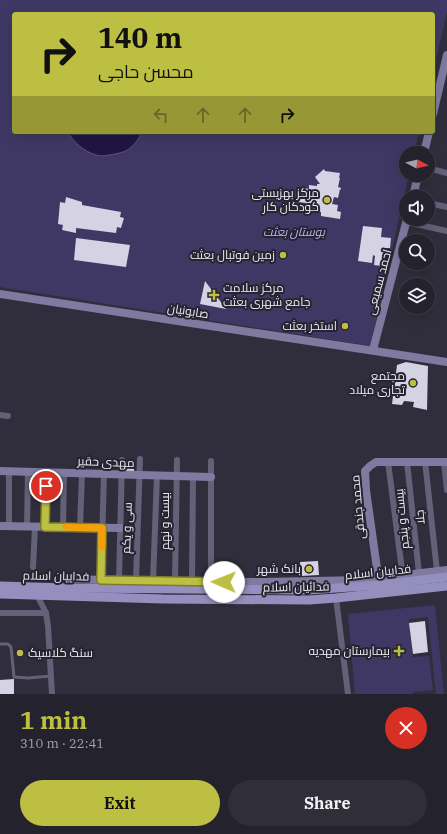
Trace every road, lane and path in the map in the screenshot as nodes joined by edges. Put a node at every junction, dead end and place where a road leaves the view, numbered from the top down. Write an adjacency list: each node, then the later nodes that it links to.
1 (447, 55): 2 (street)
2 (435, 106)
3 (429, 134): 4 (street)
4 (426, 146)
5 (435, 170): 6 (street)
6 (447, 173)
7 (435, 204): 8 (street)
8 (447, 207)
9 (405, 226): 13 (street, احمد سمیعی)
10 (429, 226): 11 (street)
11 (447, 231)
12 (0, 294): 13 (street, صابونیان)
13 (373, 350): 14 (street, صابونیان)
14 (447, 362)
15 (0, 415): 16 (street)
16 (8, 416)
17 (140, 459): 33 (street, سی و یکم)
18 (122, 460): 32 (street)
19 (176, 460): 35 (street, بیست و نهم)
20 (211, 460): 37 (street)
21 (425, 461): 23 (street, محمد جندقی); 24 (street, محمد جندقی); 50 (street, جلا)
22 (388, 462): 23 (street, محمد جندقی); 48 (street); 60 (street, محمد جندقی)
23 (407, 462): 51 (street, بیست و پنجم)
24 (446, 462): 38 (street)
25 (0, 471): 26 (street, مهدی حقیر)
26 (9, 471): 27 (street, مهدی حقیر); 40 (street)
27 (28, 472): 28 (street, مهدی حقیر); 41 (street)
28 (46, 472): 29 (street, مهدی حقیر); 42 (street)
29 (64, 473): 30 (street, مهدی حقیر); 43 (street)
30 (82, 473): 31 (street, مهدی حقیر); 44 (street)
31 (104, 474): 32 (street, مهدی حقیر); 45 (street)
32 (121, 474): 33 (street, مهدی حقیر); 46 (street)
33 (140, 475): 34 (street, مهدی حقیر); 55 (street, سی و یکم)
34 (156, 475): 35 (street, مهدی حقیر); 56 (street)
35 (176, 476): 36 (street, مهدی حقیر); 57 (street, بیست و نهم)
36 (193, 476): 37 (street, مهدی حقیر); 58 (street)
37 (211, 477): 59 (street)
38 (447, 490)
39 (0, 526): 40 (street)
40 (9, 527): 41 (street)
41 (31, 527): 42 (street); 47 (street)
42 (45, 527): 43 (street)
43 (62, 527): 44 (street)
44 (80, 528): 45 (street)
45 (102, 528): 46 (street); 53 (street)
46 (120, 528): 54 (street)
47 (33, 567)
48 (402, 570)
49 (447, 570): 50 (street)
50 (437, 571): 51 (street)
51 (419, 573): 60 (street)
52 (447, 577): 60 (main road, فداییان اسلام)
53 (101, 580): 54 (street); 64 (street)
54 (119, 580): 55 (street)
55 (136, 581): 56 (street)
56 (153, 581): 57 (street)
57 (175, 582): 58 (street)
58 (192, 582): 59 (street)
59 (211, 582): 62 (street)
60 (379, 582): 62 (main road, فداییان اسلام)
61 (0, 586): 64 (main road, فداییان اسلام)
62 (308, 586): 65 (main road, فداییان اسلام)
63 (447, 586): 68 (main road, فدائیان اسلام)
64 (67, 588): 65 (main road, فداییان اسلام)
65 (83, 588): 69 (main road)
66 (0, 594): 67 (main road, فدائیان اسلام)
67 (37, 595): 69 (main road, فدائیان اسلام); 71 (street)
68 (336, 598): 69 (main road, فدائیان اسلام); 75 (street)
69 (163, 599)
70 (0, 612): 71 (street)
71 (46, 613): 73 (street)
72 (0, 644): 73 (lane)
73 (52, 676): 74 (street)
74 (52, 694)
75 (348, 694)

